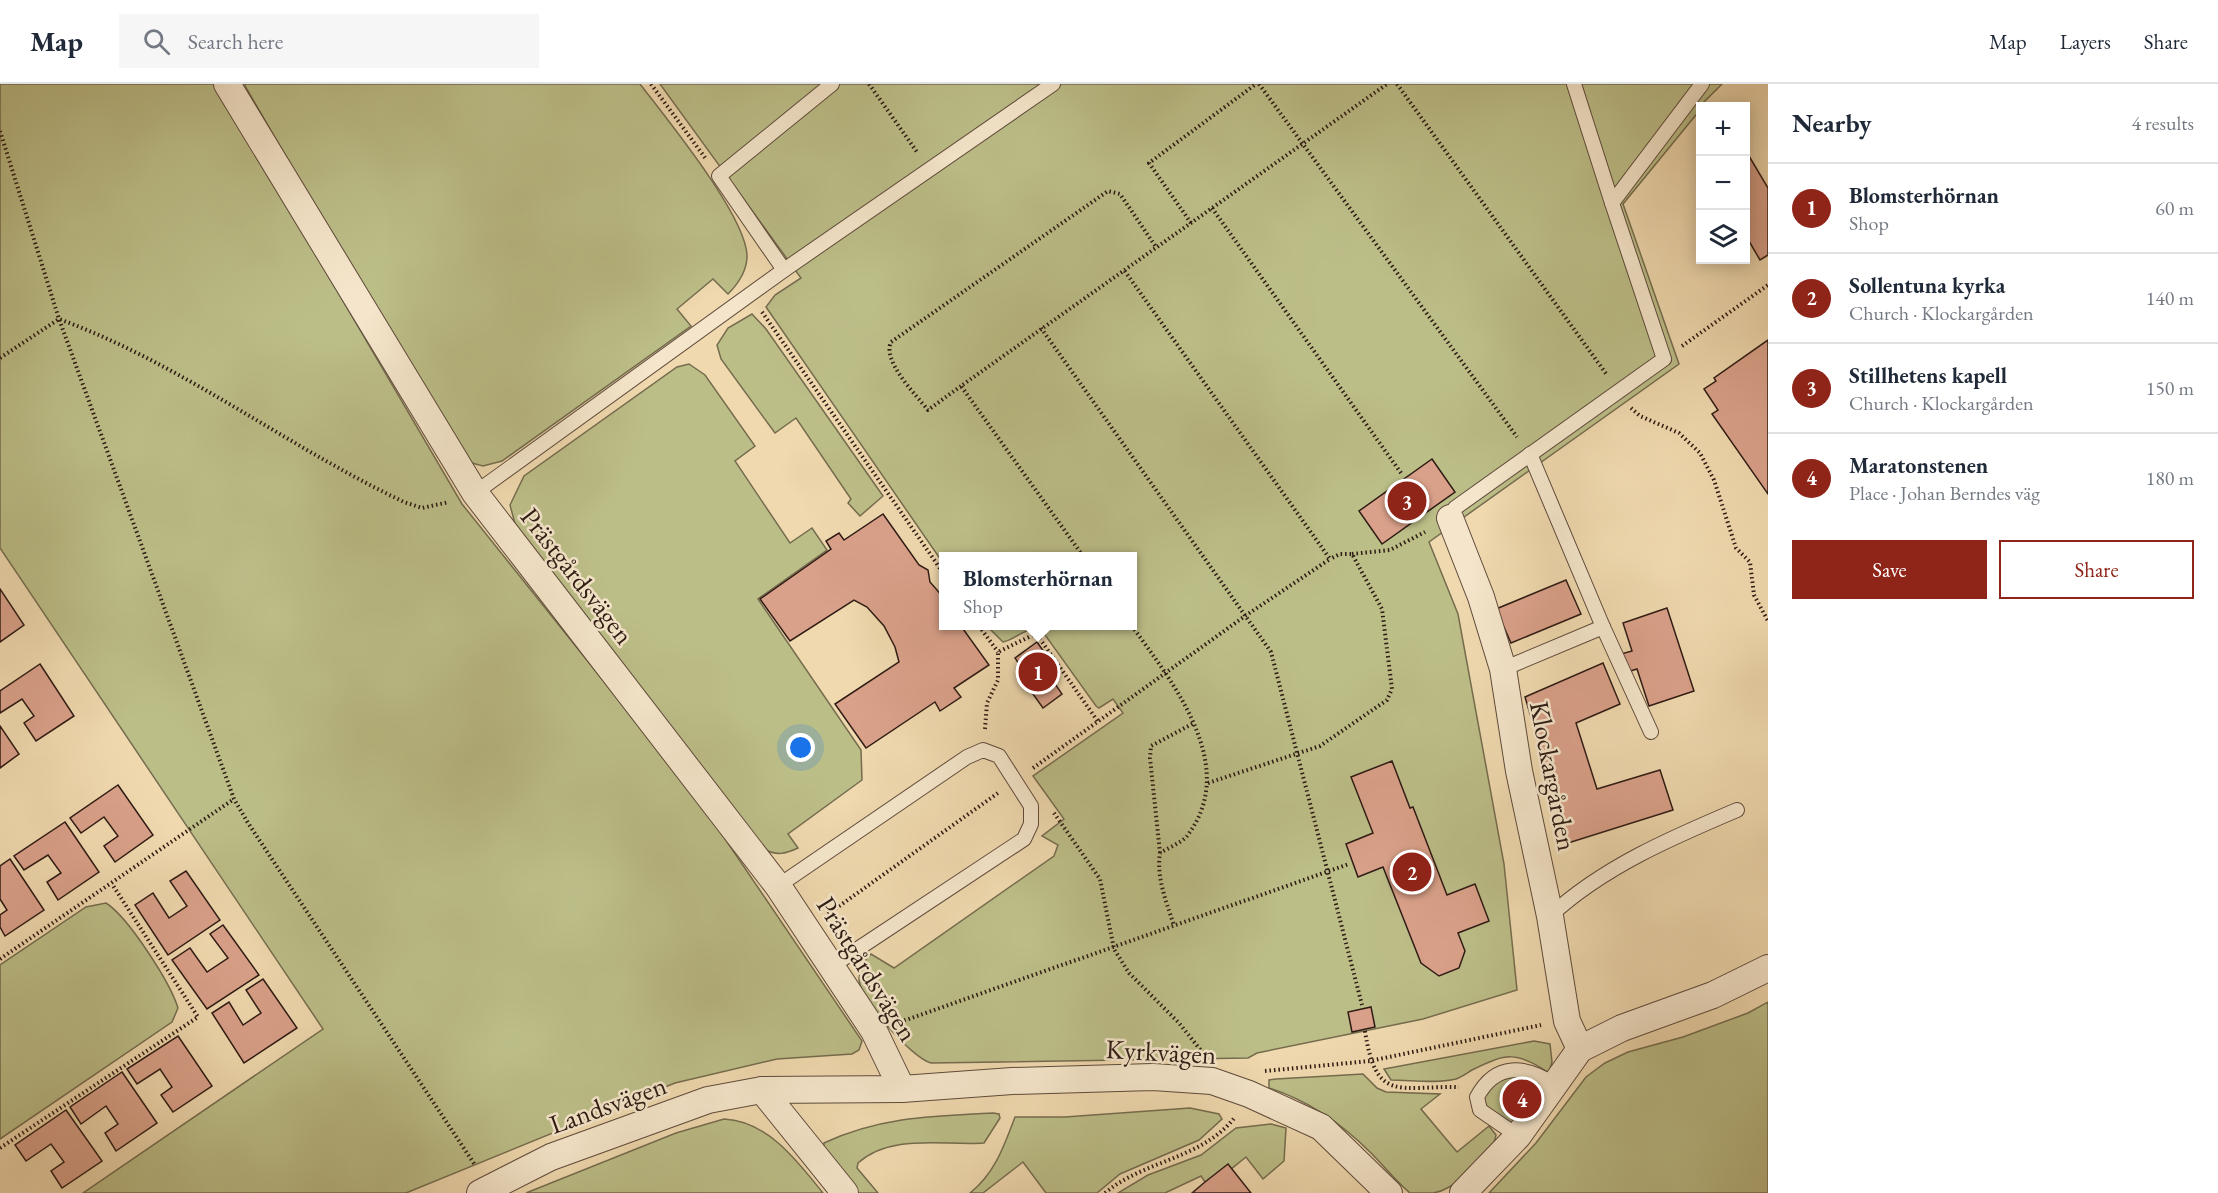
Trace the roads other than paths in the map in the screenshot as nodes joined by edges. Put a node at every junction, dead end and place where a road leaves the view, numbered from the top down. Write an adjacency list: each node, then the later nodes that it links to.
1 (227, 84): 9 (street, Prästgårdsvägen)
2 (832, 84): 7 (lane)
3 (1053, 84): 7 (lane)
4 (1574, 84): 6 (lane)
5 (1702, 84): 6 (lane)
6 (1612, 202): 8 (lane)
7 (784, 270): 9 (lane)
8 (1530, 454): 10 (lane); 11 (lane)
9 (475, 493): 15 (street, Prästgårdsvägen)
10 (1450, 518): 12 (street, Klockargården)
11 (1603, 627): 12 (lane); 13 (lane)
12 (1503, 669): 16 (street, Klockargården)
13 (1651, 732)
14 (1737, 810): 16 (lane)
15 (778, 886): 17 (street, Prästgårdsvägen); 17 (lane)
16 (1550, 916): 19 (street, Klockargården)
17 (832, 966): 21 (street, Prästgårdsvägen)
18 (1768, 968): 19 (street)
19 (1580, 1049): 20 (street)
20 (1555, 1085): 23 (street); 23 (lane)
21 (902, 1089): 22 (street, Landsvägen); 24 (street, Kyrkvägen)
22 (762, 1090): 25 (street, Landsvägen); 26 (street)
23 (1518, 1136): 27 (street)
24 (1384, 1191)
25 (485, 1192)
26 (845, 1193)
27 (1463, 1193)

